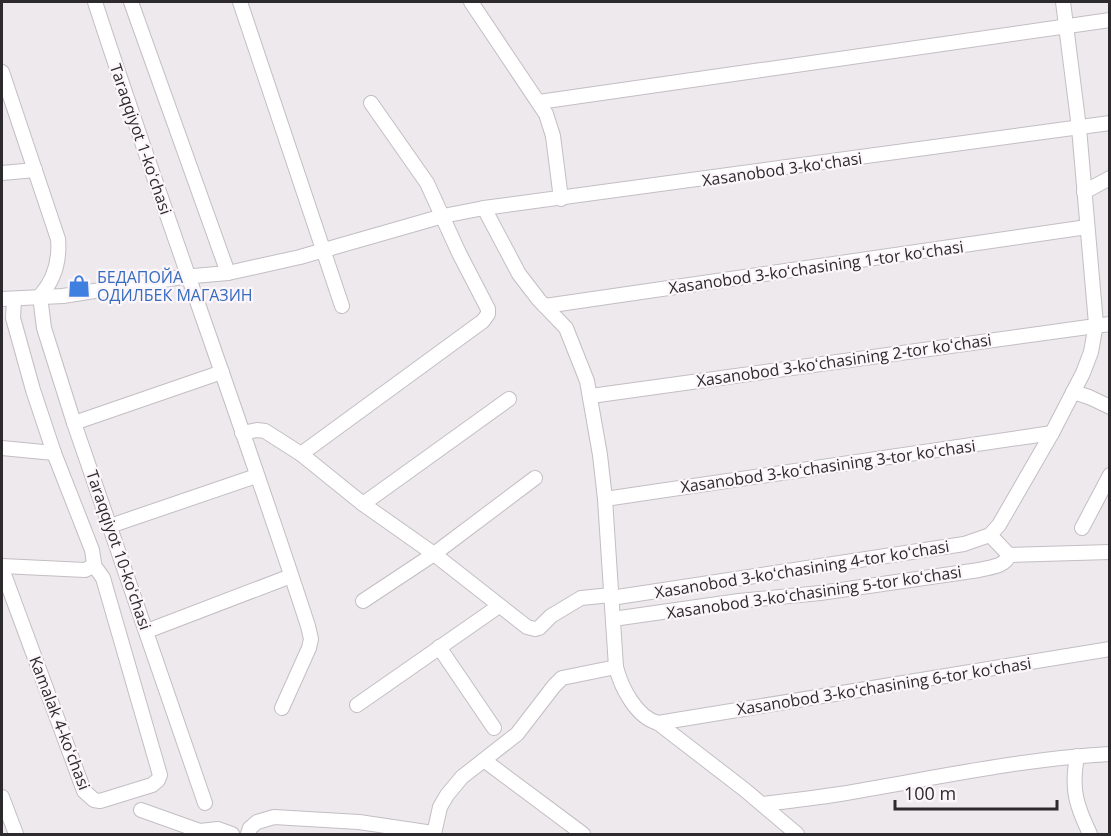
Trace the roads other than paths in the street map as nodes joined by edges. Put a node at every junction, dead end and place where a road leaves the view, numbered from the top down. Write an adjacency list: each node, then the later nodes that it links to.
1 (95, 2): 23 (street, Taraqqiyot 1-koʻchasi)
2 (131, 2): 22 (street)
3 (240, 2): 21 (street)
4 (471, 2): 9 (street)
5 (1063, 2): 7 (street)
6 (1110, 20): 7 (street)
7 (1066, 25): 9 (street); 12 (street)
8 (2, 72): 13 (street)
9 (539, 102): 17 (street)
10 (371, 103): 19 (street)
11 (1110, 123): 12 (street, Xasanobod 3-koʻchasi)
12 (1079, 128): 16 (street); 17 (street, Xasanobod 3-koʻchasi)
13 (35, 170): 14 (street); 24 (street)
14 (2, 173)
15 (1110, 178): 16 (street)
16 (1084, 192): 20 (street)
17 (561, 199): 18 (street, Xasanobod 3-koʻchasi)
18 (484, 208): 19 (street, Xasanobod 3-koʻchasi); 27 (street)
19 (443, 216): 21 (street, Xasanobod 3-koʻchasi); 40 (street)
20 (1087, 227): 27 (street, Xasanobod 3-koʻchasining 1-tor koʻchasi); 29 (street)
21 (323, 250): 22 (street, Xasanobod 3-koʻchasi); 26 (street)
22 (228, 273): 23 (street, Xasanobod 3-koʻchasi)
23 (190, 276): 24 (street, Xasanobod 3-koʻchasi); 30 (street)
24 (40, 296): 25 (street, Xasanobod 3-koʻchasi); 35 (street, Taraqqiyot 10-koʻchasi)
25 (8, 299): 28 (street)
26 (342, 306)
27 (545, 306): 32 (street)
28 (7, 318): 39 (street)
29 (1103, 324): 31 (street); 32 (street, Xasanobod 3-koʻchasining 2-tor koʻchasi)
30 (222, 372): 35 (street); 36 (street)
31 (1073, 392): 34 (street); 37 (street)
32 (591, 396): 44 (street)
33 (509, 399): 45 (street)
34 (1110, 407)
35 (74, 423): 46 (street, Taraqqiyot 10-koʻchasi)
36 (242, 433): 40 (street); 42 (street)
37 (1052, 433): 44 (street, Xasanobod 3-koʻchasining 3-tor koʻchasi); 48 (street)
38 (2, 448): 39 (street)
39 (54, 453): 52 (street)
40 (301, 454): 45 (street)
41 (1110, 475): 47 (street)
42 (256, 476): 46 (street); 54 (street)
43 (535, 478): 50 (street)
44 (605, 499): 55 (street)
45 (363, 504): 50 (street)
46 (110, 526): 59 (street, Taraqqiyot 10-koʻchasi)
47 (1082, 528)
48 (990, 535): 51 (street); 55 (street, Xasanobod 3-koʻchasining 4-tor koʻchasi)
49 (1110, 552): 51 (street)
50 (434, 554): 56 (street); 57 (street)
51 (1009, 555): 58 (street, Xasanobod 3-koʻchasining 5-tor koʻchasi)
52 (93, 564): 53 (street); 53 (street, Kamalak 4-koʻchasi)
53 (2, 568)
54 (291, 576): 59 (street); 64 (street)
55 (611, 596): 57 (street); 58 (street)
56 (363, 601)
57 (499, 606): 60 (street)
58 (613, 619): 62 (street)
59 (147, 631): 71 (street, Taraqqiyot 10-koʻchasi)
60 (439, 647): 63 (street); 66 (street)
61 (1110, 649): 65 (street, Xasanobod 3-koʻchasining 6-tor koʻchasi)
62 (616, 667): 65 (street); 69 (street)
63 (357, 705)
64 (282, 708)
65 (658, 723): 72 (street)
66 (494, 728)
67 (1110, 754): 68 (street)
68 (1077, 756): 72 (street); 81 (street)
69 (485, 761): 78 (street); 79 (street)
70 (2, 797): 75 (street)
71 (205, 803)
72 (763, 804): 80 (street)
73 (141, 810): 76 (street)
74 (357, 828): 77 (street); 78 (street)
75 (16, 834)
76 (232, 834)
77 (248, 834)
78 (434, 834)
79 (583, 834)
80 (796, 834)
81 (1090, 834)

